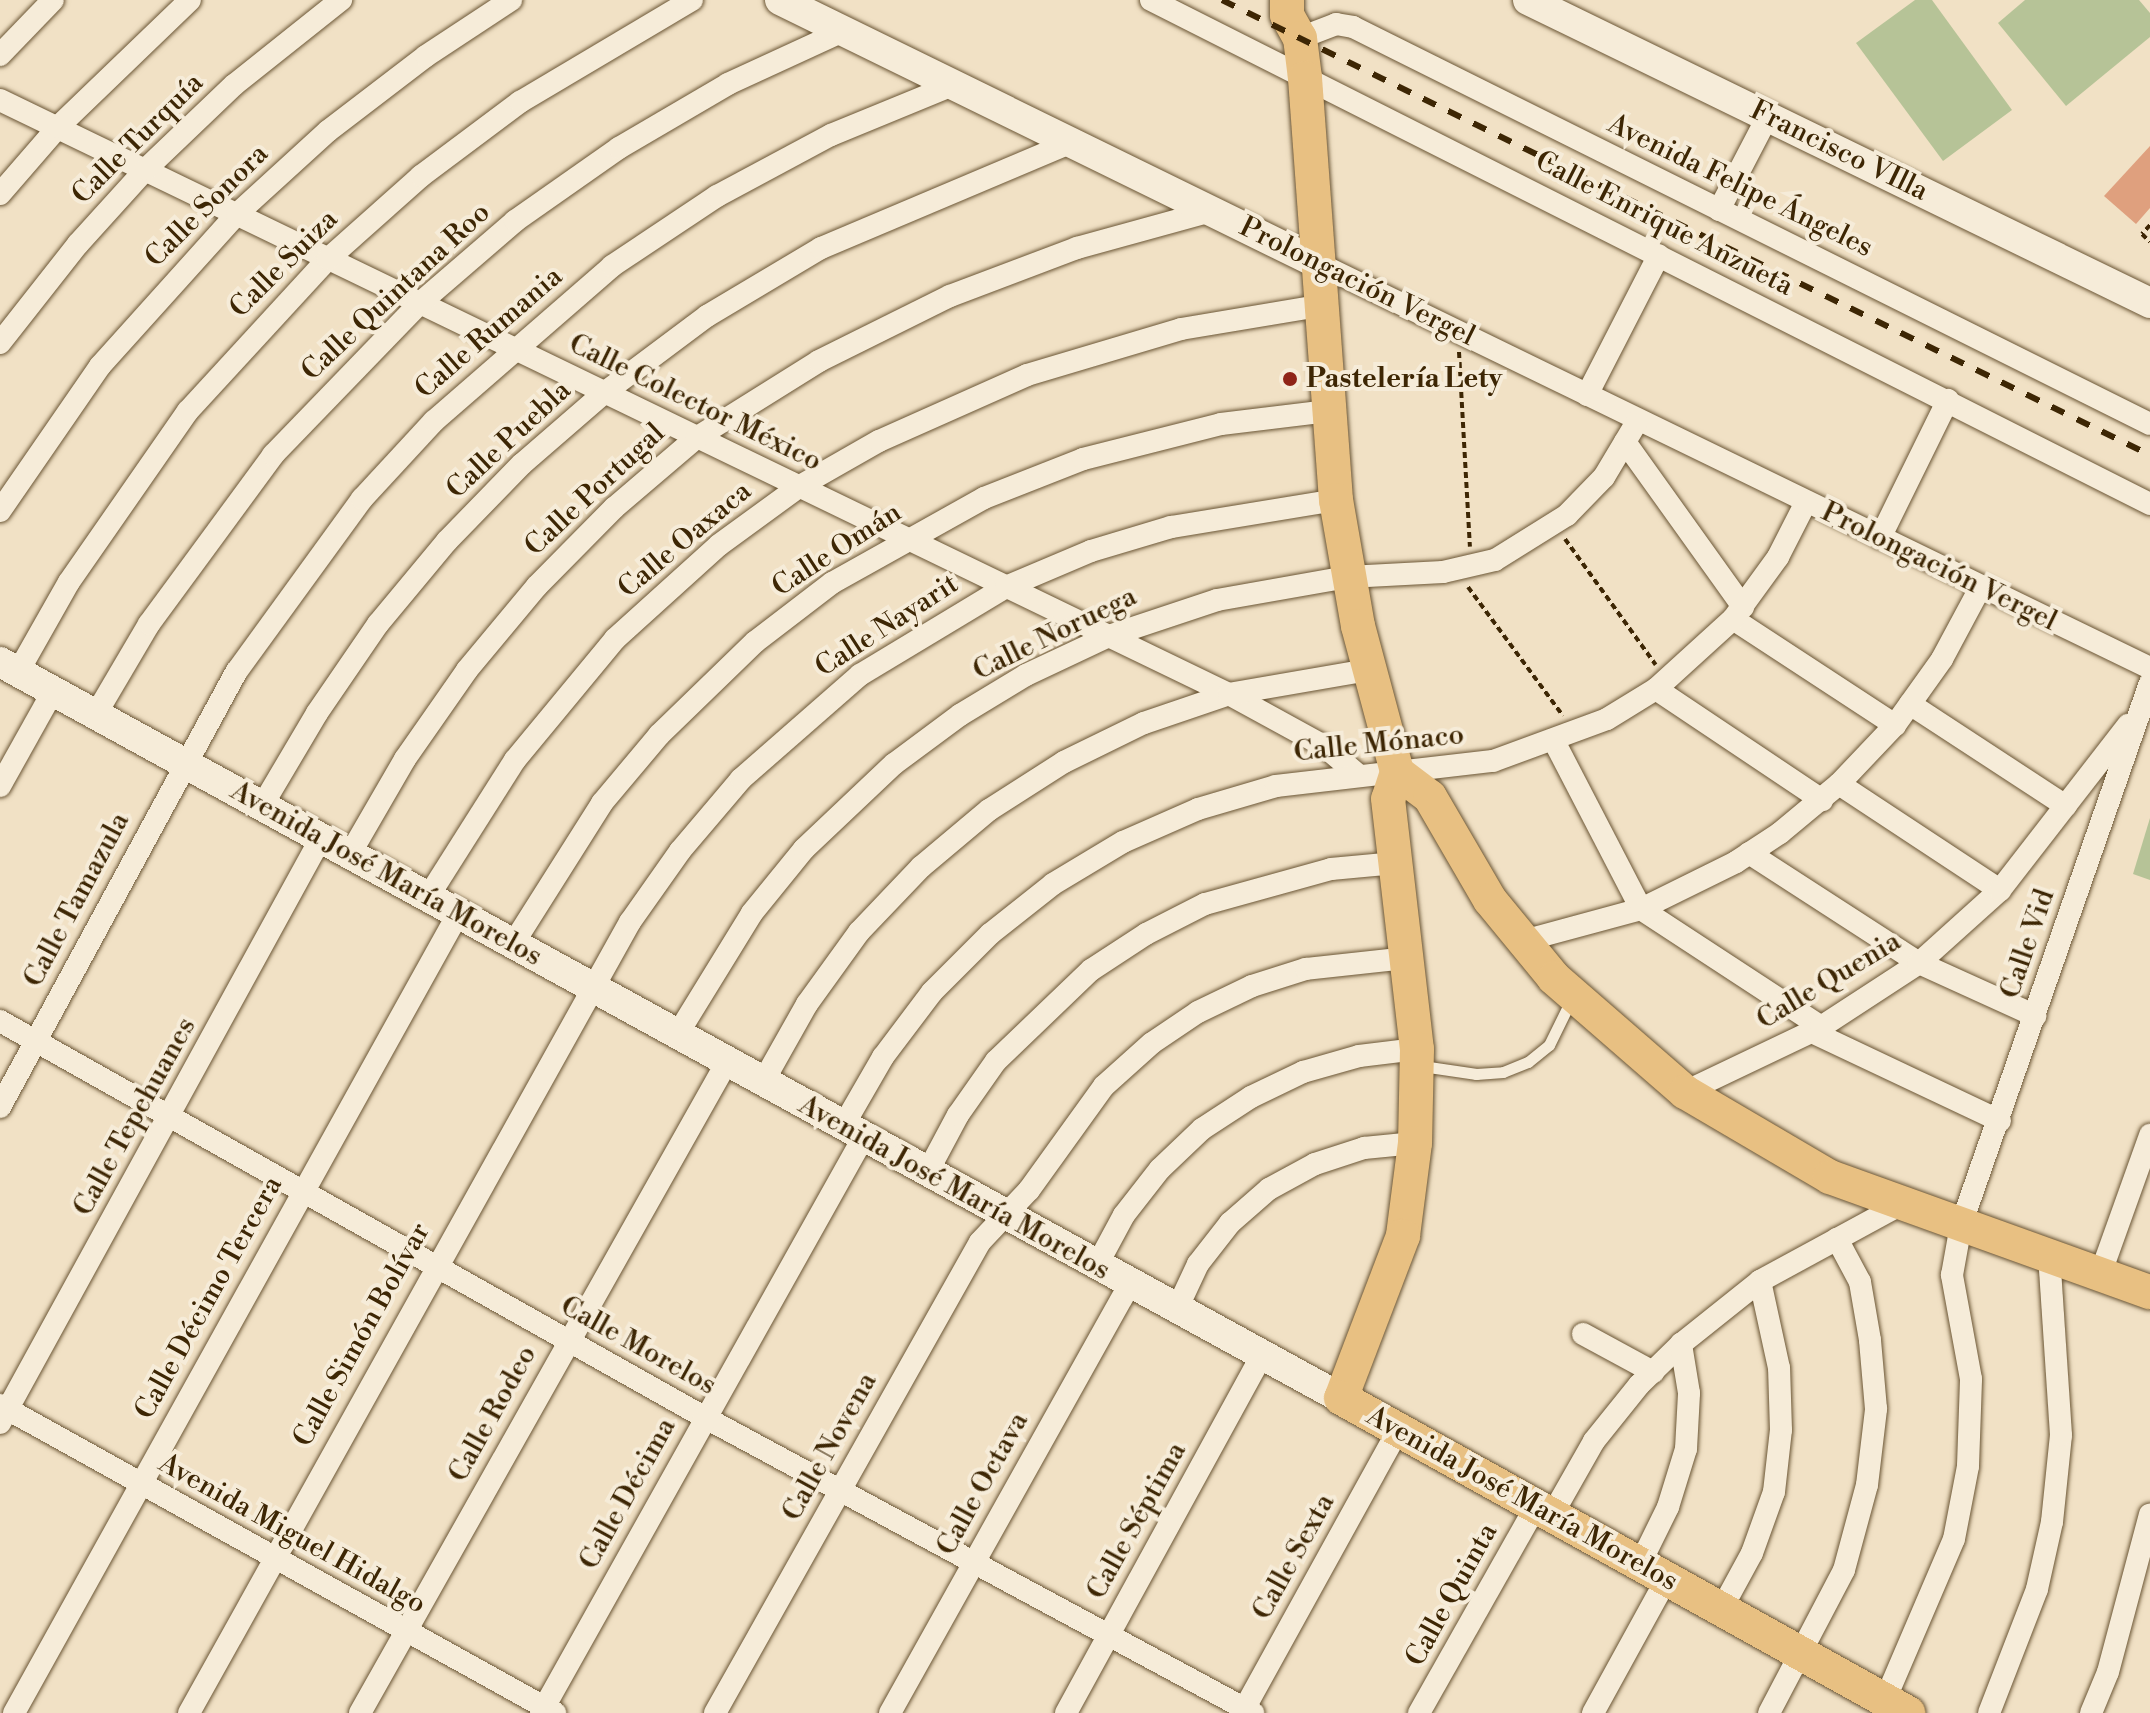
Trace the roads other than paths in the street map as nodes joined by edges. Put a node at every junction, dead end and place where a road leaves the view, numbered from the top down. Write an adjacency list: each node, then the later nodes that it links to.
1 (53, 0): 13 (street)
2 (190, 0): 18 (street)
3 (341, 0): 20 (street, Calle Turquía)
4 (511, 0): 24 (street, Calle Sonora)
5 (692, 0): 26 (street, Calle Suiza)
6 (780, 0): 11 (street, Prolongación Vergel)
7 (1151, 0): 14 (street, Calle Enrique Anzueta)
8 (1287, 0): 12 (main road)
9 (1309, 0): 12 (main road)
10 (1528, 0): 17 (street, Francisco VIlla)
11 (843, 31): 15 (street, Prolongación Vergel); 29 (street, Calle Quintana Roo)
12 (1300, 38): 14 (main road); 22 (street, Avenida Felipe Ángeles)
13 (0, 55)
14 (1305, 78): 25 (street, Calle Enrique Anzueta); 27 (main road)
15 (953, 85): 19 (street, Prolongación Vergel); 32 (street, Calle Rumania)
16 (0, 100): 18 (street, Calle Colector México)
17 (1768, 116): 22 (street); 28 (street, Francisco VIlla)
18 (58, 127): 20 (street, Calle Colector México); 21 (street)
19 (1067, 144): 23 (street, Prolongación Vergel); 33 (street, Calle Puebla)
20 (146, 169): 24 (street, Calle Colector México); 31 (street, Calle Turquía)
21 (0, 194)
22 (1719, 210): 38 (street, Avenida Felipe Ángeles)
23 (1211, 211): 27 (street, Prolongación Vergel); 39 (street, Calle Portugal)
24 (237, 214): 26 (street, Calle Colector México); 45 (street, Calle Sonora)
25 (1659, 255): 34 (street); 35 (street, Calle Enrique Anzueta)
26 (328, 259): 29 (street, Calle Colector México); 53 (street, Calle Suiza)
27 (1317, 263): 30 (main road); 34 (street, Prolongación Vergel)
28 (2150, 303)
29 (419, 304): 32 (street, Calle Colector México); 62 (street, Calle Quintana Roo)
30 (1319, 306): 36 (main road); 41 (street, Calle Oaxaca)
31 (0, 343)
32 (512, 348): 33 (street, Calle Colector México); 65 (street, Calle Rumania)
33 (604, 393): 39 (street, Calle Colector México); 71 (street, Calle Puebla)
34 (1587, 395): 37 (street, Prolongación Vergel)
35 (1948, 400): 44 (street, Calle Enrique Anzueta); 47 (street)
36 (1328, 411): 42 (main road); 46 (street, Calle Omán)
37 (1638, 420): 40 (street, Calle Noruega); 43 (street, Prolongación Vergel)
38 (2150, 424)
39 (696, 438): 41 (street, Calle Colector México); 76 (street, Calle Portugal)
40 (1625, 442): 48 (street, Calle Noruega); 51 (street)
41 (800, 486): 46 (street, Calle Colector México); 79 (street, Calle Oaxaca)
42 (1336, 500): 48 (main road); 49 (street, Calle Nayarit)
43 (1806, 502): 47 (street, Prolongación Vergel); 51 (street, Calle Mónaco)
44 (2150, 504)
45 (0, 511)
46 (906, 537): 49 (street, Calle Colector México); 83 (street, Calle Omán)
47 (1880, 538): 50 (street, Prolongación Vergel)
48 (1348, 577): 52 (street, Calle Noruega); 55 (main road)
49 (1006, 587): 52 (street, Calle Colector México); 86 (street, Calle Nayarit)
50 (1980, 588): 54 (street, Prolongación Vergel); 60 (street)
51 (1738, 613): 57 (street, Calle Mónaco); 63 (street)
52 (1109, 636): 59 (street, Calle Colector México); 91 (street, Calle Noruega)
53 (9, 667): 58 (street, Avenida José María Morelos)
54 (2150, 668)
55 (1368, 670): 59 (street); 66 (main road)
56 (2150, 683): 61 (street, Calle Vid)
57 (1661, 685): 64 (street, Calle Mónaco); 70 (street)
58 (53, 691): 62 (street, Avenida José María Morelos); 69 (street)
59 (1229, 694): 67 (street, Calle Colector México); 95 (street)
60 (1910, 704): 63 (street); 72 (street)
61 (2139, 712): 72 (street, Calle Quenia); 88 (street, Calle Vid)
62 (96, 714): 65 (street, Avenida José María Morelos)
63 (1895, 725): 68 (street)
64 (1565, 738): 66 (street, Calle Mónaco); 80 (street)
65 (184, 763): 71 (street, Avenida José María Morelos); 92 (street, Calle Tamazula)
66 (1397, 772): 67 (street, Calle Mónaco); 73 (main road); 77 (main road)
67 (1356, 773): 100 (street, Calle Mónaco)
68 (1839, 784): 70 (street); 78 (street)
69 (0, 786)
70 (1822, 800): 75 (street)
71 (262, 806): 74 (street, Avenida José María Morelos)
72 (2066, 806): 78 (street, Calle Quenia)
73 (1446, 826): 77 (main road); 82 (main road)
74 (321, 838): 76 (street, Avenida José María Morelos); 98 (street, Calle Tepehuanes)
75 (1749, 853): 80 (street); 85 (street)
76 (350, 854): 79 (street, Avenida José María Morelos)
77 (1395, 856): 84 (main road); 104 (street)
78 (2000, 890): 85 (street, Calle Quenia)
79 (428, 897): 81 (street, Avenida José María Morelos)
80 (1641, 909): 82 (street); 90 (street)
81 (458, 914): 83 (street, Avenida José María Morelos); 105 (street, Calle Décimo Tercera)
82 (1523, 941): 87 (main road)
83 (513, 944): 86 (street, Avenida José María Morelos)
84 (1408, 958): 93 (main road); 107 (street, Calle Novena)
85 (1919, 963): 88 (street); 90 (street, Calle Quenia)
86 (592, 988): 91 (street, Avenida José María Morelos); 111 (street, Calle Simón Bolívar)
87 (1572, 996): 93 (lane); 96 (main road)
88 (2036, 1016): 99 (street, Calle Vid)
89 (0, 1021): 92 (street, Calle Morelos)
90 (1816, 1029): 96 (street, Calle Quenia); 99 (street)
91 (677, 1035): 94 (street, Avenida José María Morelos)
92 (36, 1041): 97 (street, Calle Tamazula); 98 (street, Calle Morelos)
93 (1417, 1057): 102 (main road); 112 (street)
94 (727, 1062): 95 (street, Avenida José María Morelos); 119 (street, Calle Rodeo)
95 (763, 1082): 100 (street, Avenida José María Morelos)
96 (1685, 1092): 106 (main road)
97 (0, 1107)
98 (171, 1116): 105 (street, Calle Morelos); 124 (street, Calle Tepehuanes)
99 (2000, 1121): 108 (street, Calle Vid)
100 (853, 1133): 104 (street, Avenida José María Morelos); 125 (street, Calle Décima)
101 (2150, 1135): 103 (street)
102 (1415, 1143): 117 (street); 123 (main road)
103 (2145, 1167): 113 (street)
104 (927, 1173): 107 (street, Avenida José María Morelos)
105 (302, 1192): 111 (street, Calle Morelos); 127 (street, Calle Décimo Tercera)
106 (1902, 1204): 108 (main road); 109 (street, Calle Quinta)
107 (1004, 1215): 112 (street, Avenida José María Morelos); 128 (street, Calle Novena)
108 (1961, 1225): 110 (main road); 138 (street, Calle Vid)
109 (1837, 1239): 114 (street, Calle Quinta); 137 (street)
110 (2049, 1256): 113 (main road); 150 (street)
111 (434, 1267): 119 (street, Calle Morelos); 131 (street, Calle Simón Bolívar)
112 (1096, 1267): 115 (street, Avenida José María Morelos)
113 (2100, 1275): 116 (main road)
114 (1760, 1281): 120 (street, Calle Quinta); 134 (street)
115 (1129, 1285): 117 (street, Avenida José María Morelos); 132 (street, Calle Octava)
116 (2150, 1292)
117 (1176, 1311): 121 (street, Avenida José María Morelos)
118 (1583, 1334): 122 (street)
119 (568, 1341): 125 (street, Calle Morelos); 135 (street, Calle Rodeo)
120 (1681, 1344): 122 (street, Calle Quinta); 133 (street)
121 (1261, 1357): 123 (street, Avenida José María Morelos); 136 (street, Calle Séptima)
122 (1653, 1372): 129 (street, Calle Quinta)
123 (1341, 1398): 126 (main road, Avenida José María Morelos)
124 (3, 1412): 127 (street, Avenida Miguel Hidalgo)
125 (704, 1417): 128 (street, Calle Morelos); 139 (street, Calle Décima)
126 (1398, 1430): 129 (main road, Avenida José María Morelos); 140 (street, Calle Sexta)
127 (140, 1484): 131 (street, Avenida Miguel Hidalgo); 141 (street, Calle Décimo Tercera)
128 (841, 1489): 132 (street, Calle Morelos); 144 (street, Calle Novena)
129 (1544, 1511): 133 (main road, Avenida José María Morelos); 147 (street, Calle Quinta)
130 (2150, 1514): 151 (street)
131 (273, 1556): 135 (street, Avenida Miguel Hidalgo); 142 (street, Calle Simón Bolívar)
132 (974, 1563): 136 (street, Calle Morelos); 145 (street, Calle Octava)
133 (1653, 1573): 134 (main road, Avenida José María Morelos); 148 (street)
134 (1721, 1610): 137 (main road, Avenida José María Morelos)
135 (404, 1631): 139 (street, Avenida Miguel Hidalgo); 143 (street, Calle Rodeo)
136 (1109, 1636): 140 (street, Calle Morelos); 146 (street, Calle Séptima)
137 (1802, 1655): 138 (main road, Avenida José María Morelos); 149 (street)
138 (1896, 1706)
139 (547, 1711)
140 (1246, 1712)
141 (14, 1713)
142 (189, 1713)
143 (360, 1713)
144 (715, 1713)
145 (890, 1713)
146 (1066, 1713)
147 (1419, 1713)
148 (1593, 1713)
149 (1769, 1713)
150 (1989, 1713)
151 (2091, 1713)

